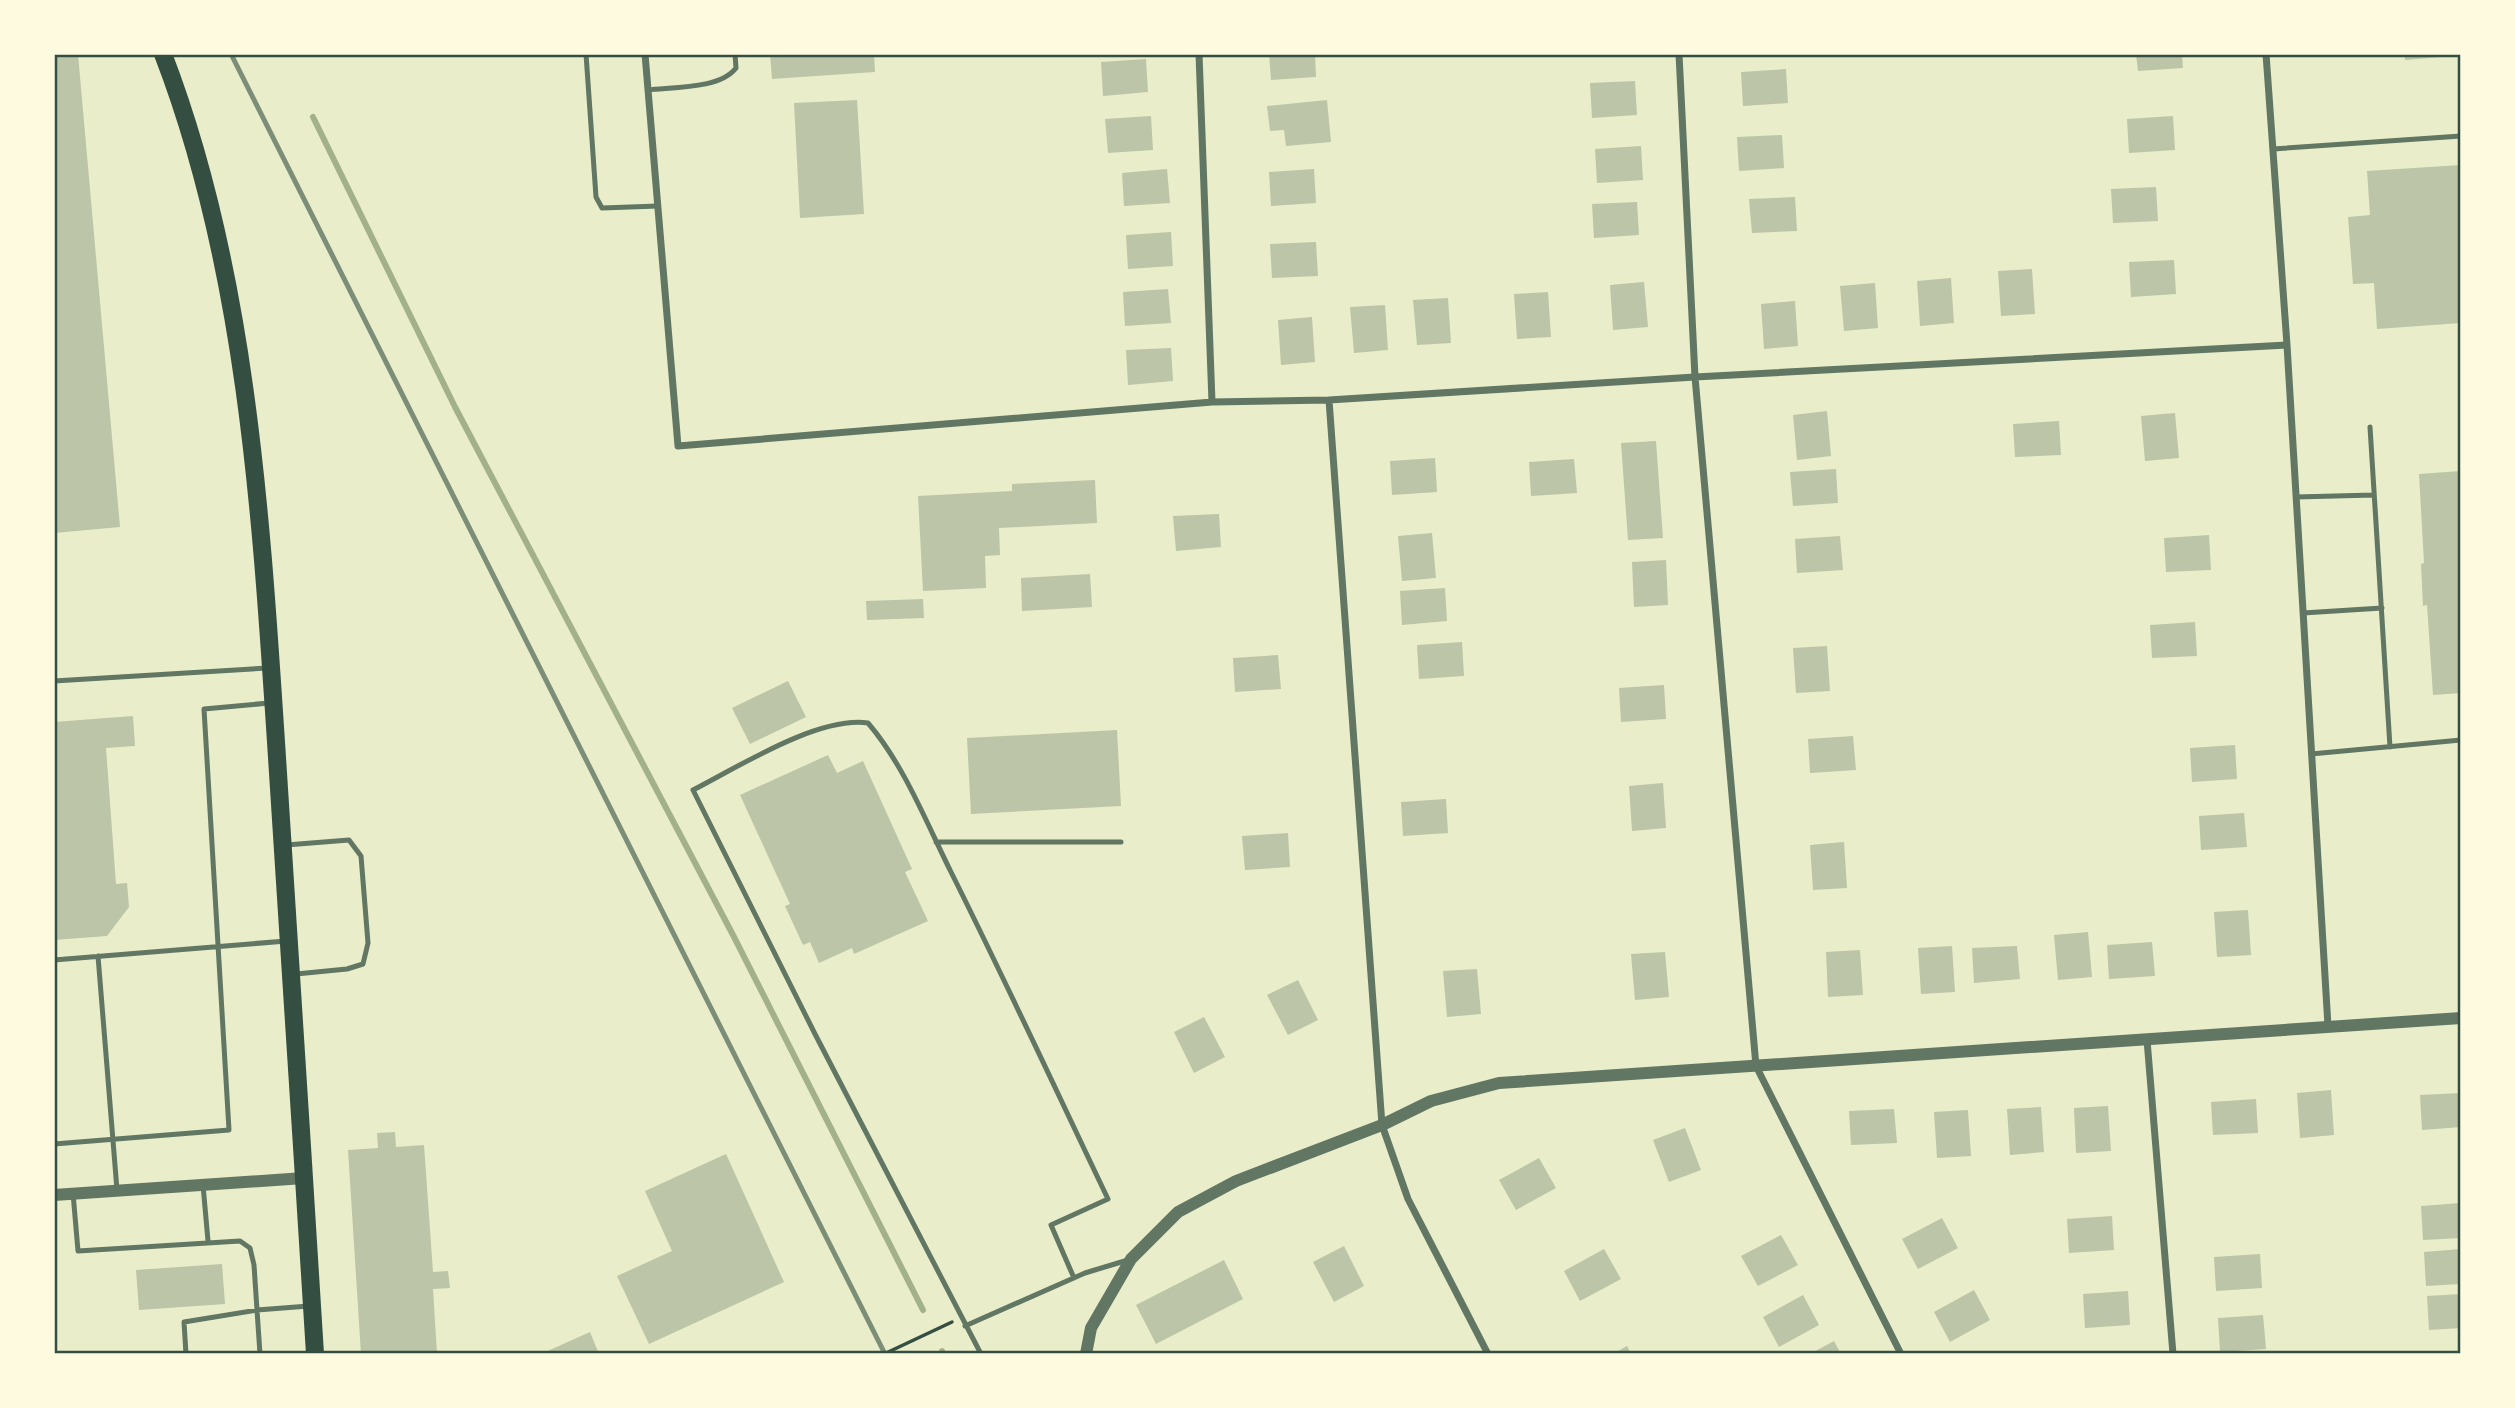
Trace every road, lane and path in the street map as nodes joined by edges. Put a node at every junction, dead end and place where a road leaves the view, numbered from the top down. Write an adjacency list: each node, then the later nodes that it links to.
1 (163, 54): 21 (main road)
2 (586, 54): 11 (lane)
3 (645, 54): 8 (street)
4 (734, 54): 8 (lane)
5 (1199, 54): 15 (street)
6 (1679, 54): 13 (street)
7 (2266, 54): 10 (street)
8 (648, 90): 11 (street)
9 (2461, 136): 10 (lane)
10 (2273, 149): 12 (street)
11 (658, 206): 15 (street)
12 (2287, 345): 13 (street); 18 (street)
13 (1695, 377): 14 (street); 38 (street)
14 (1329, 400): 15 (street); 39 (street)
15 (1212, 402)
16 (2370, 427): 17 (lane)
17 (2375, 495): 18 (lane); 19 (lane)
18 (2296, 497): 20 (street)
19 (2382, 608): 20 (lane); 25 (lane)
20 (2303, 613): 26 (street)
21 (271, 668): 22 (lane); 23 (main road)
22 (54, 681)
23 (274, 703): 29 (main road); 31 (lane)
24 (2461, 740): 25 (lane)
25 (2390, 747): 26 (lane)
26 (2311, 754): 36 (street)
27 (936, 842): 28 (lane); 49 (lane); 52 (lane)
28 (1121, 842)
29 (283, 846): 30 (main road); 34 (lane)
30 (289, 940): 31 (lane); 34 (main road)
31 (218, 946): 32 (lane); 40 (lane)
32 (98, 956): 33 (lane); 40 (lane)
33 (54, 960)
34 (291, 975): 42 (main road)
35 (2461, 1018): 36 (street)
36 (2328, 1027): 37 (street)
37 (2147, 1040): 38 (street); 62 (street)
38 (1756, 1066): 39 (street); 61 (street)
39 (1382, 1125): 48 (street); 60 (street)
40 (111, 1141): 41 (lane); 44 (lane)
41 (54, 1144)
42 (303, 1178): 43 (street); 50 (main road)
43 (203, 1185): 44 (street); 47 (lane)
44 (117, 1190): 45 (street)
45 (73, 1194): 46 (street); 47 (lane)
46 (54, 1195)
47 (208, 1241): 51 (lane)
48 (1131, 1259): 49 (lane); 59 (street)
49 (1073, 1278): 53 (lane)
50 (312, 1306): 51 (lane); 56 (main road)
51 (257, 1310): 54 (lane); 55 (lane)
52 (961, 1317): 53 (lane); 57 (path)
53 (965, 1326): 58 (lane)
54 (186, 1354)
55 (260, 1354)
56 (315, 1354)
57 (884, 1354)
58 (981, 1354)
59 (1086, 1354)
60 (1488, 1354)
61 (1901, 1354)
62 (2173, 1354)

